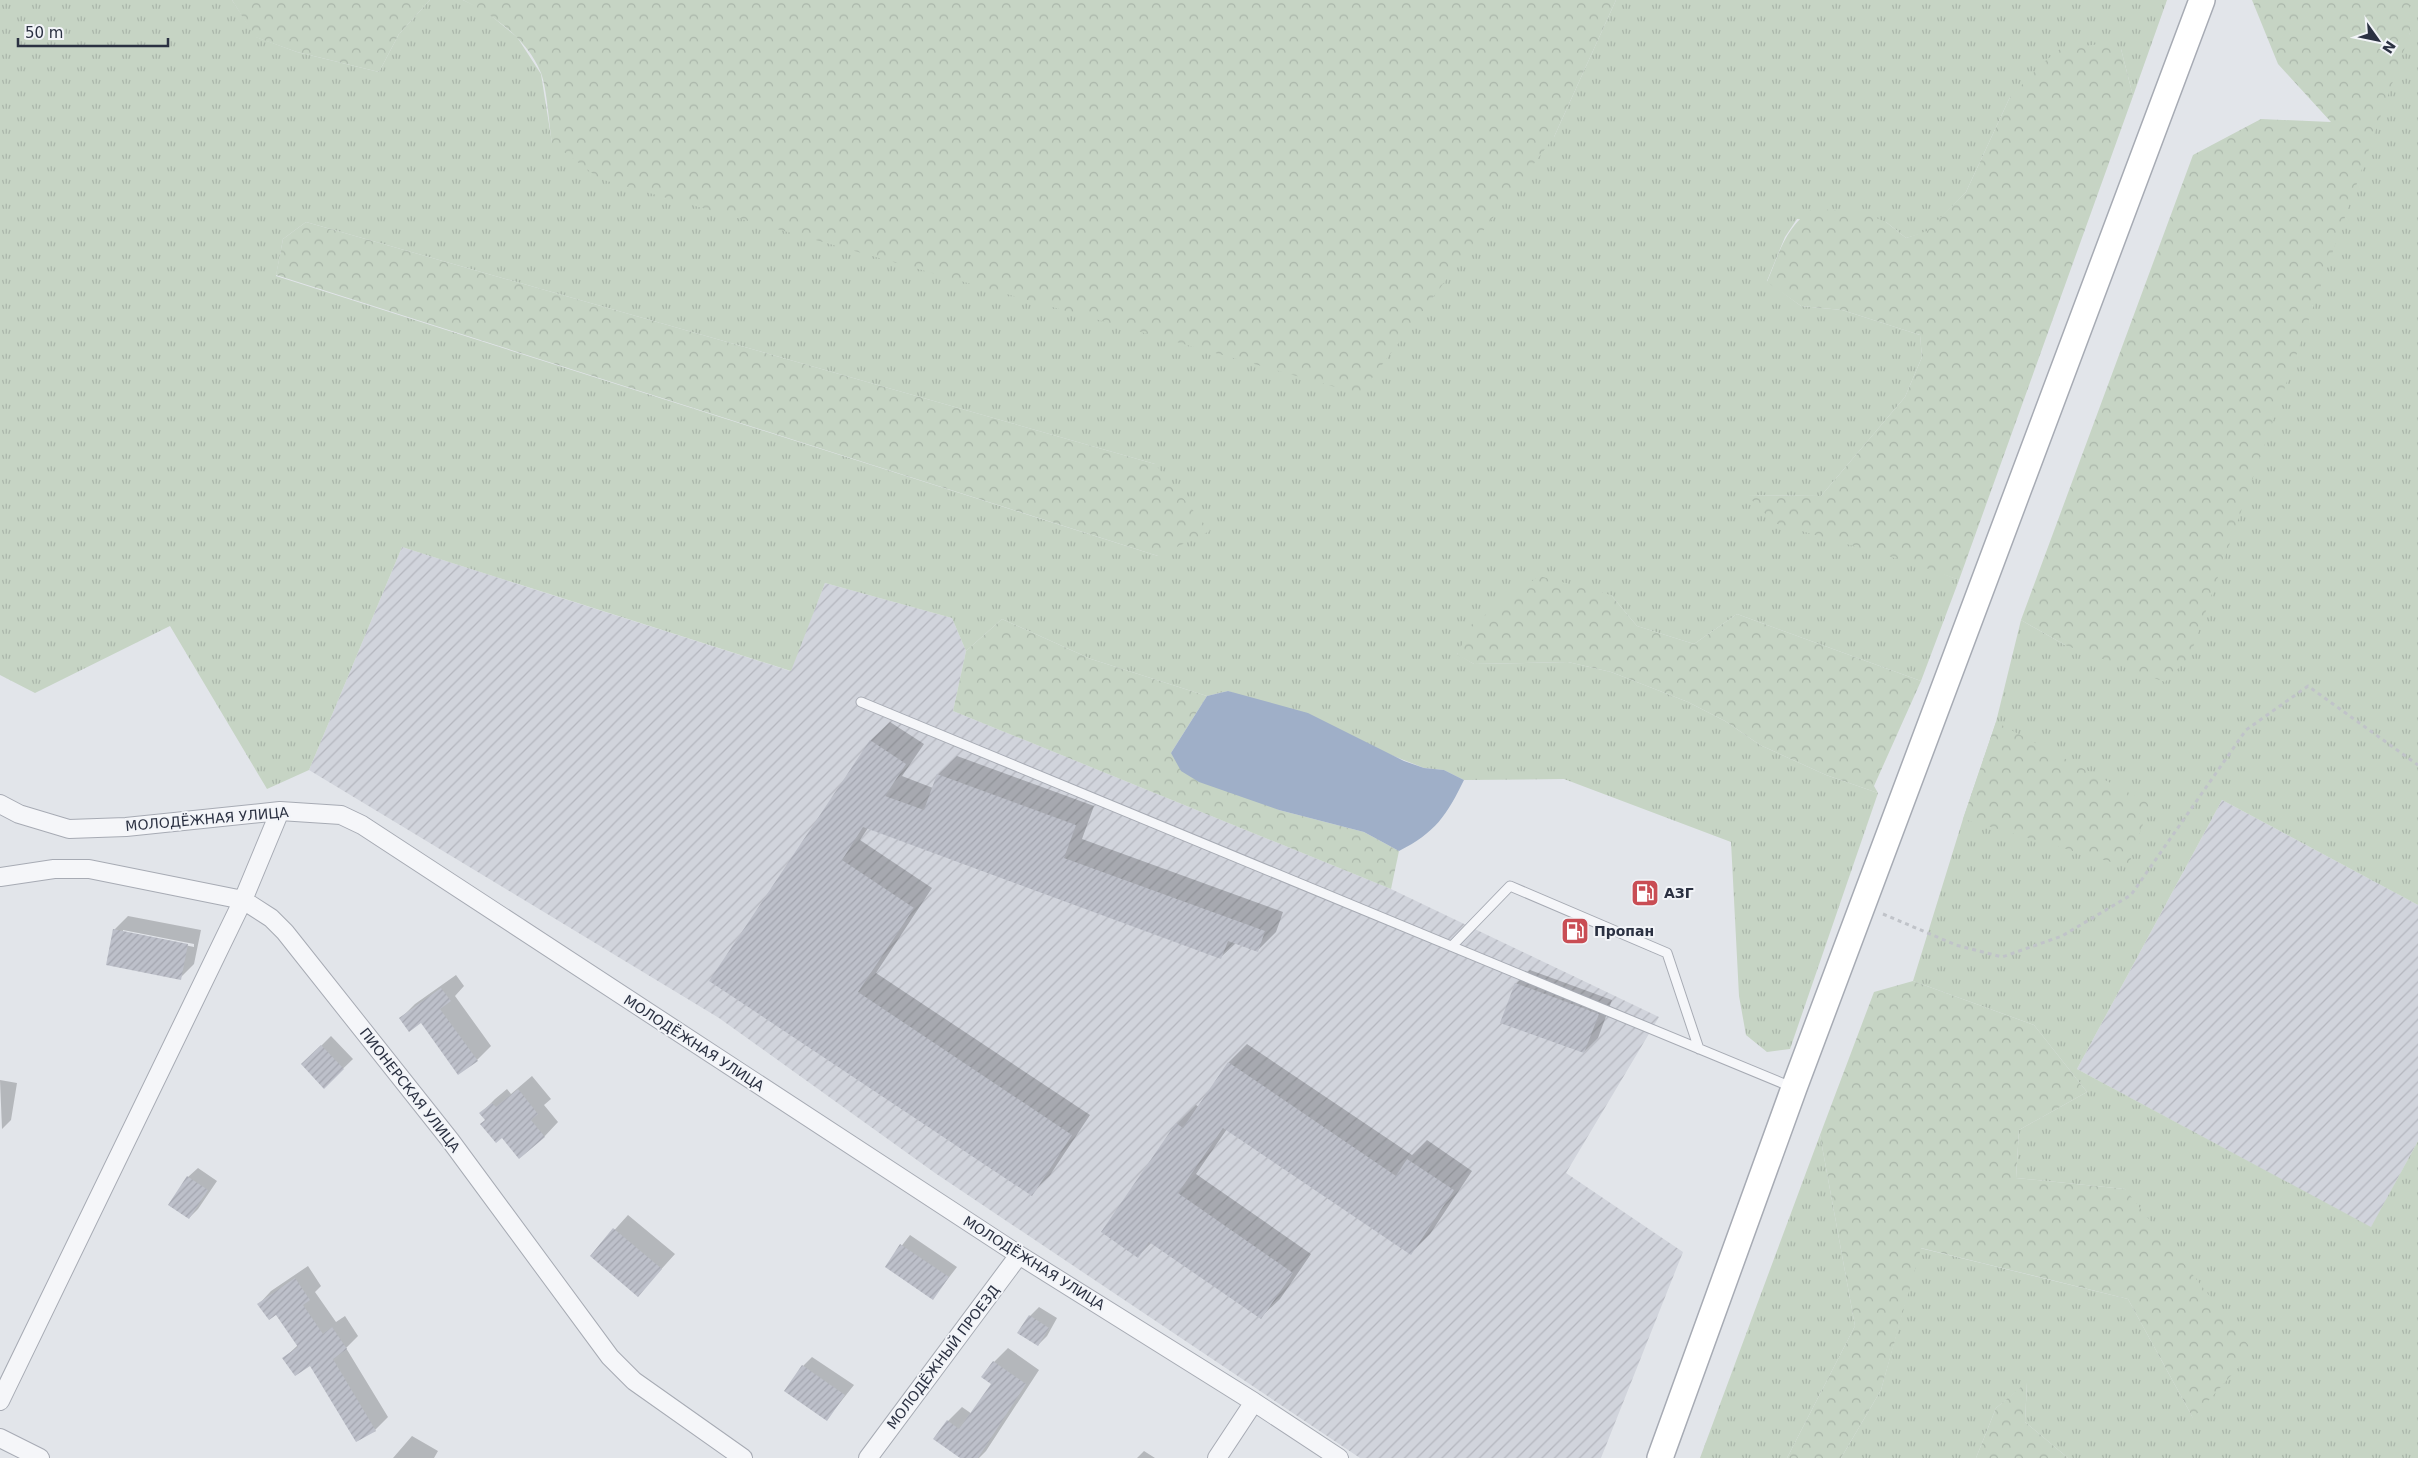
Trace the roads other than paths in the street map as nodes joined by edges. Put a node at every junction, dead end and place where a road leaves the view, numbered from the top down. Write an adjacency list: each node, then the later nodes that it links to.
1 (2202, 0): 9 (main road)
2 (861, 702): 7 (lane)
3 (0, 804): 4 (street, МОЛОДЁЖНАЯ УЛИЦА)
4 (280, 811): 6 (street); 10 (street, МОЛОДЁЖНАЯ УЛИЦА)
5 (0, 877): 6 (street, ПИОНЕРСКАЯ УЛИЦА)
6 (243, 900): 11 (street); 15 (street, ПИОНЕРСКАЯ УЛИЦА)
7 (1452, 946): 8 (lane); 8 (lane)
8 (1699, 1049): 9 (lane)
9 (1794, 1088): 19 (main road)
10 (1019, 1255): 12 (street, МОЛОДЁЖНАЯ УЛИЦА); 16 (street, МОЛОДЁЖНЫЙ ПРОЕЗД)
11 (0, 1401)
12 (1254, 1402): 17 (street); 18 (street, МОЛОДЁЖНАЯ УЛИЦА)
13 (0, 1438): 14 (street)
14 (40, 1458)
15 (743, 1458)
16 (868, 1458)
17 (1217, 1458)
18 (1339, 1458)
19 (1660, 1458)

